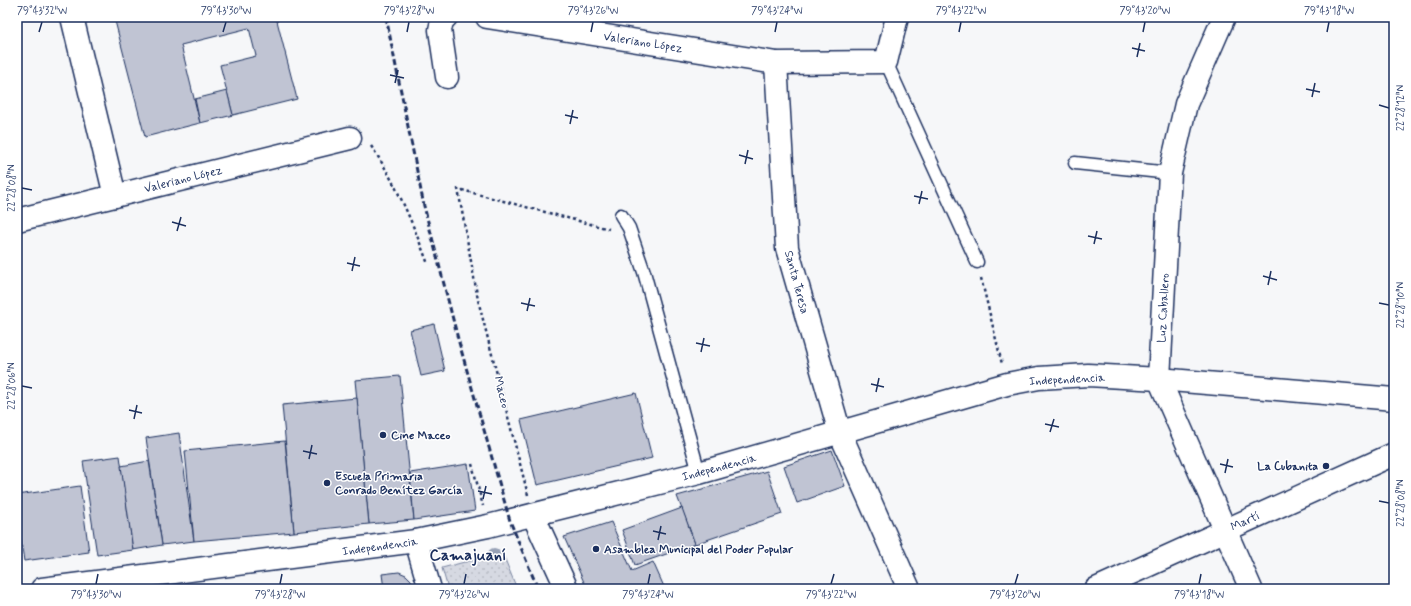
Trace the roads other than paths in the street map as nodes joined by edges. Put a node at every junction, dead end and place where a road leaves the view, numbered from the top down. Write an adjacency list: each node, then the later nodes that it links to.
1 (72, 17): 12 (street)
2 (446, 17): 8 (street)
3 (487, 17): 7 (street, Valeriano López)
4 (897, 17): 6 (street)
5 (1224, 17): 11 (street, Luz Caballero)
6 (886, 62): 7 (street); 15 (lane)
7 (776, 63): 18 (street, Santa Teresa)
8 (447, 77)
9 (350, 138): 12 (street, Valeriano López)
10 (1075, 163): 11 (lane)
11 (1170, 173): 16 (street, Luz Caballero)
12 (115, 196): 14 (street, Valeriano López)
13 (621, 215): 20 (lane)
14 (17, 220)
15 (977, 262)
16 (1159, 379): 17 (street, Independencia); 18 (street, Independencia); 22 (street, Luz Caballero)
17 (1394, 399)
18 (840, 433): 20 (street, Independencia); 27 (street, Santa Teresa)
19 (1394, 454): 22 (street, Martí)
20 (699, 473): 21 (street, Independencia)
21 (533, 515): 23 (street, Independencia); 26 (street)
22 (1225, 530): 28 (street, Martí); 29 (street, Luz Caballero)
23 (416, 541): 24 (street, Independencia); 25 (street)
24 (42, 589)
25 (430, 589)
26 (567, 589)
27 (909, 589)
28 (1096, 589)
29 (1251, 589)

